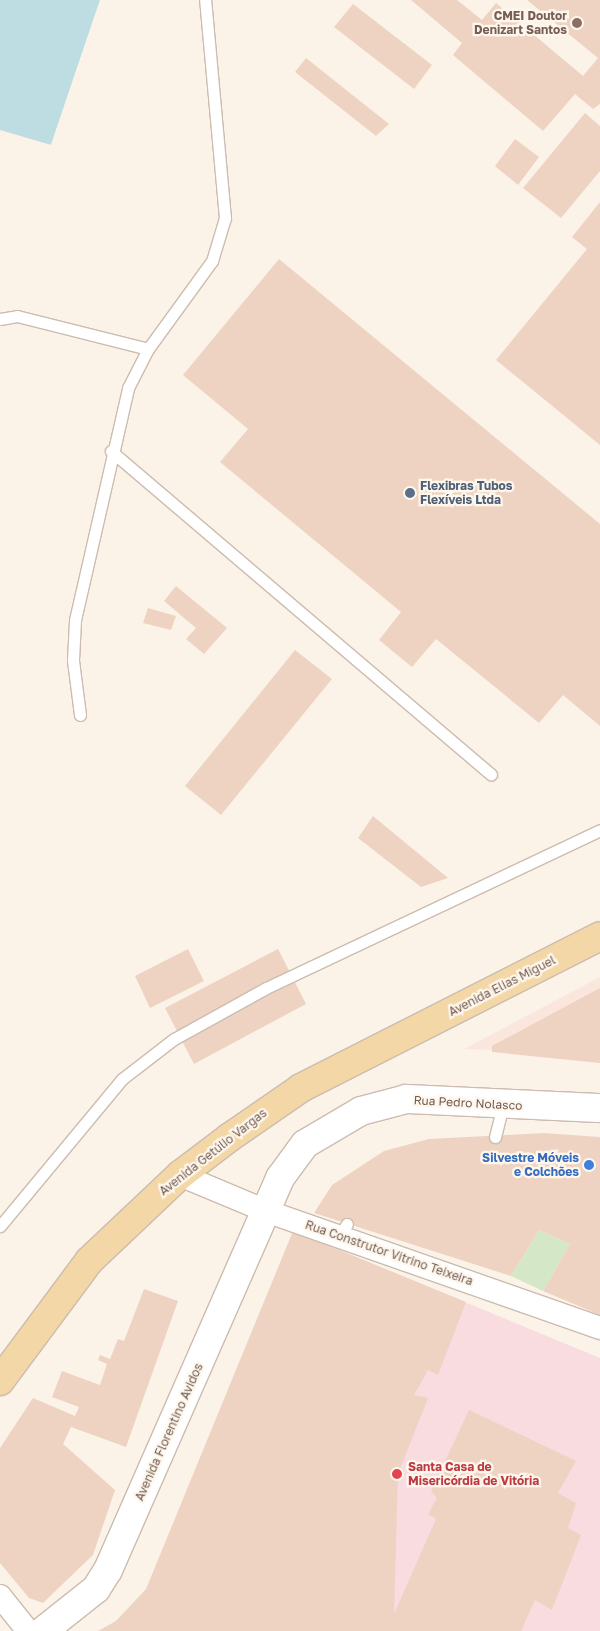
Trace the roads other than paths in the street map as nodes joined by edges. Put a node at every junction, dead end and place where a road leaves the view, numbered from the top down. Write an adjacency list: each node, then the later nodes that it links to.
1 (205, 0): 3 (lane)
2 (0, 319): 3 (lane)
3 (148, 348): 4 (lane)
4 (111, 451): 5 (lane); 6 (lane)
5 (80, 715)
6 (491, 774)
7 (600, 830): 15 (lane)
8 (600, 936): 9 (main road, Avenida Elias Miguel)
9 (404, 1036): 13 (main road, Avenida Getúlio Vargas)
10 (503, 1104): 11 (main road, Rua Pedro Nolasco); 12 (lane); 14 (main road, Rua Pedro Nolasco)
11 (600, 1108)
12 (495, 1137)
13 (180, 1174): 14 (street, Rua Construtor Vitrino Teixeira); 17 (main road, Avenida Getúlio Vargas)
14 (266, 1211): 16 (street, Rua Construtor Vitrino Teixeira); 20 (main road, Avenida Florentino Avidos)
15 (0, 1226)
16 (600, 1328)
17 (0, 1381)
18 (0, 1596): 19 (street)
19 (28, 1631)
20 (43, 1631)

